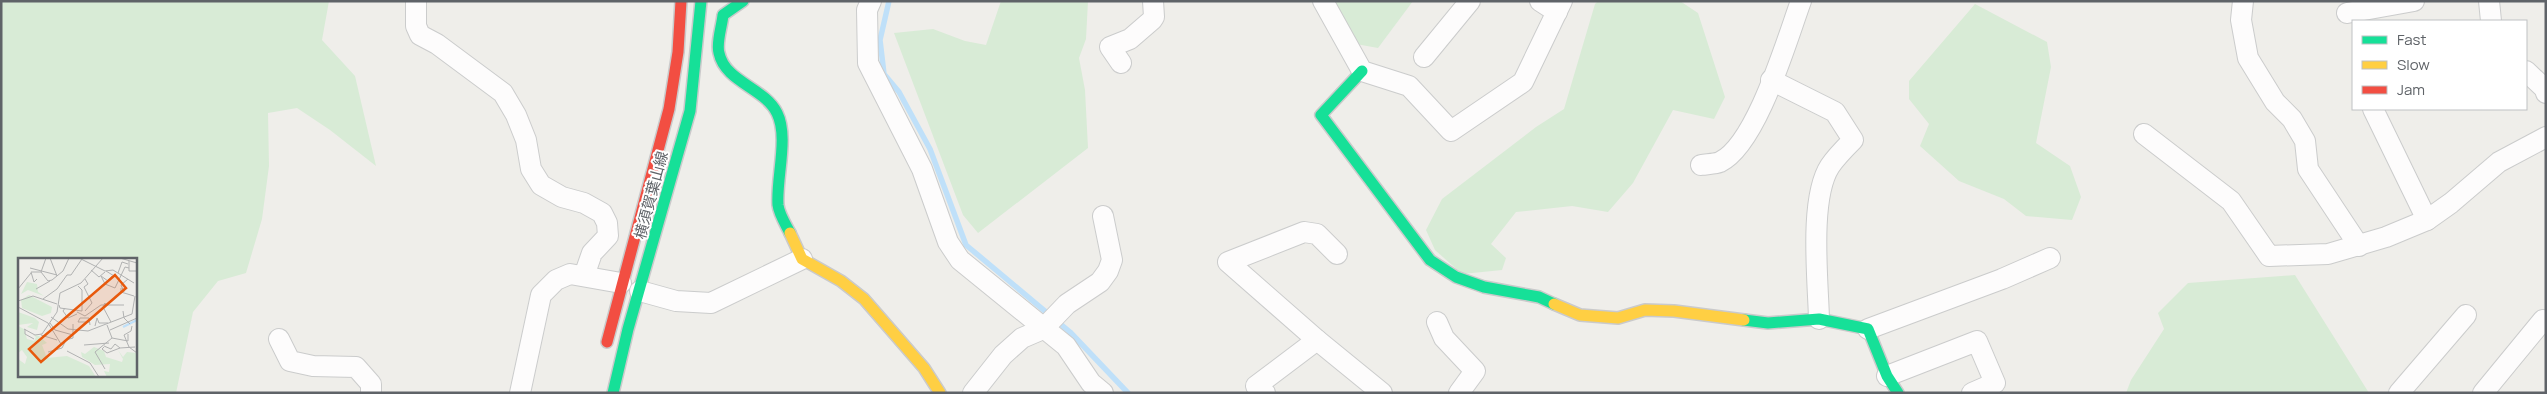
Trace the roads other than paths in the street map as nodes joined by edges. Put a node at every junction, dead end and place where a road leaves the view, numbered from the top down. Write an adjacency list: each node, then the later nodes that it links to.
1 (416, 1): 33 (street)
2 (681, 1): 34 (street, 横須賀葉山線)
3 (701, 1): 35 (street, 横須賀葉山線)
4 (743, 1): 32 (street)
5 (872, 1): 40 (street)
6 (1153, 1): 18 (street)
7 (1323, 1): 19 (street)
8 (1470, 1): 17 (street)
9 (1540, 1): 14 (street)
10 (1801, 1): 21 (street)
11 (2243, 1): 29 (street)
12 (2414, 1): 15 (street)
13 (2489, 1): 16 (street)
14 (1560, 6): 19 (street)
15 (2347, 14)
16 (2491, 20)
17 (1424, 57)
18 (1121, 63)
19 (1362, 71): 37 (street)
20 (2527, 72): 22 (street)
21 (1771, 80): 26 (street); 37 (street)
22 (2546, 93)
23 (2373, 110): 28 (street)
24 (2144, 134): 29 (street)
25 (2546, 137): 28 (street)
26 (1701, 165)
27 (1103, 216): 40 (street)
28 (2427, 220): 29 (street)
29 (2359, 246)
30 (1337, 254): 43 (street)
31 (2050, 258): 41 (street)
32 (802, 259): 35 (street); 49 (street)
33 (584, 276): 34 (street); 47 (street)
34 (621, 283): 44 (street, 横須賀葉山線)
35 (640, 291): 48 (street, 横須賀葉山線)
36 (2466, 315): 57 (street)
37 (1819, 319): 41 (street)
38 (2544, 320): 58 (street)
39 (1437, 322): 54 (street)
40 (1043, 328): 50 (street); 51 (street)
41 (1868, 329): 45 (street)
42 (279, 339): 46 (street)
43 (1317, 340): 52 (street); 53 (street)
44 (603, 357)
45 (1887, 376): 55 (street); 56 (street)
46 (371, 393)
47 (520, 393)
48 (613, 393)
49 (940, 393)
50 (973, 393)
51 (1103, 393)
52 (1265, 393)
53 (1382, 393)
54 (1458, 393)
55 (1898, 393)
56 (1972, 393)
57 (2399, 393)
58 (2483, 393)

